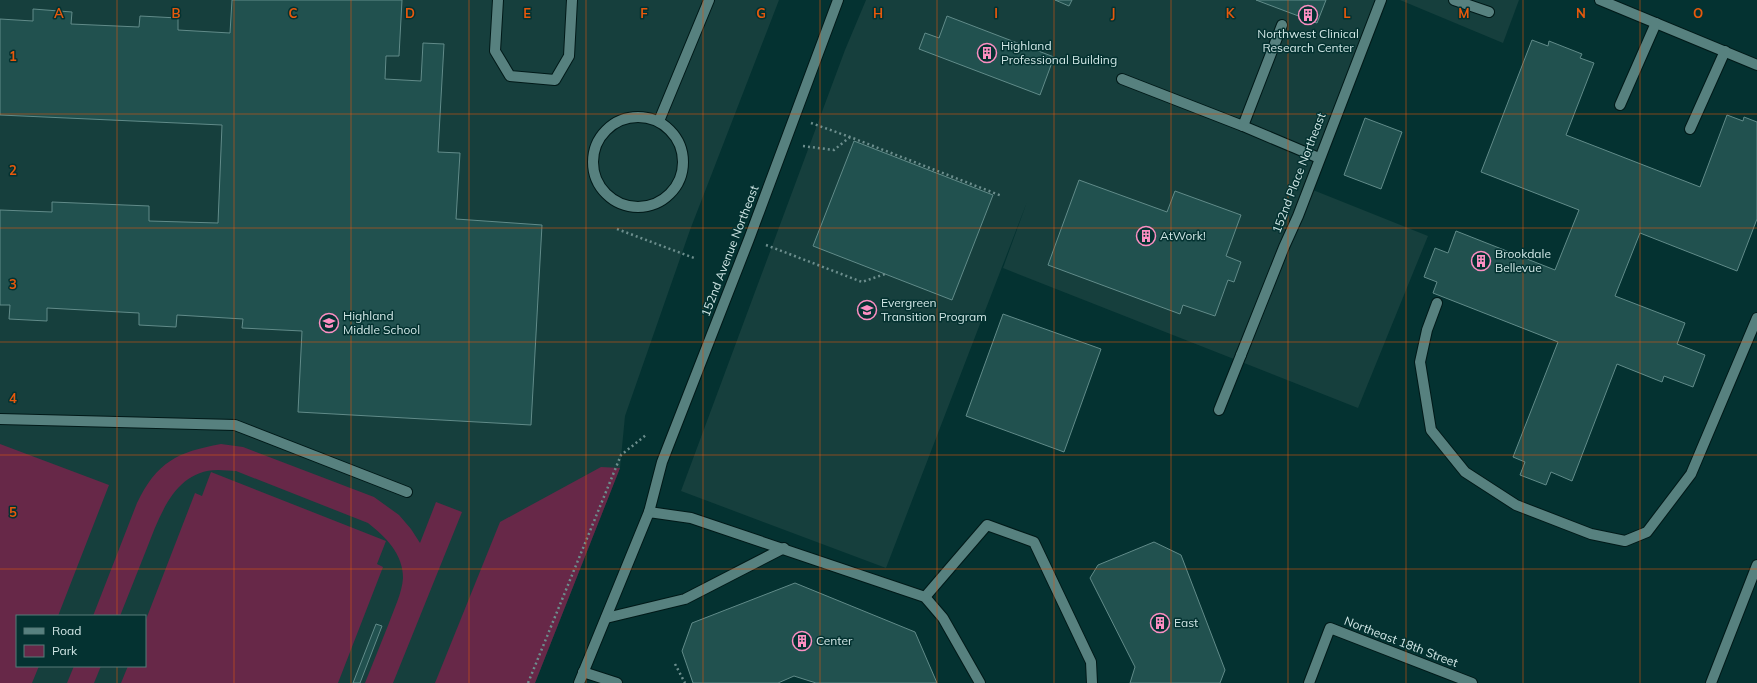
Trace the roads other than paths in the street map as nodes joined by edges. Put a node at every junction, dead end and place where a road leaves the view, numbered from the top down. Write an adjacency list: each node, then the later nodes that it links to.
1 (498, 0): 2 (street)
2 (572, 0)
3 (709, 0): 15 (street)
4 (838, 0): 24 (street, 152nd Avenue Northeast)
5 (1381, 0): 18 (street, 152nd Place Northeast)
6 (1454, 0): 8 (street)
7 (1600, 0): 9 (street)
8 (1489, 12)
9 (1656, 23): 11 (street); 14 (street)
10 (1282, 24): 16 (street)
11 (1725, 51): 12 (street); 17 (street)
12 (1757, 65)
13 (1122, 79): 16 (street)
14 (1620, 105)
15 (659, 121): 15 (street)
16 (1243, 126): 18 (street)
17 (1690, 129)
18 (1319, 158): 21 (street, 152nd Place Northeast)
19 (1437, 303): 20 (street)
20 (1757, 318)
21 (1219, 410)
22 (0, 419): 23 (street)
23 (407, 492)
24 (649, 512): 25 (street); 28 (street, 152nd Avenue Northeast)
25 (784, 548): 27 (street); 28 (street)
26 (1757, 565): 36 (street)
27 (925, 597): 32 (street); 33 (street)
28 (606, 618): 29 (street, 152nd Avenue Northeast)
29 (583, 672): 30 (street, 152nd Avenue Northeast); 31 (street)
30 (579, 683)
31 (617, 683)
32 (980, 683)
33 (1092, 683)
34 (1309, 683): 35 (street, Northeast 18th Street)
35 (1472, 683)
36 (1711, 683)

